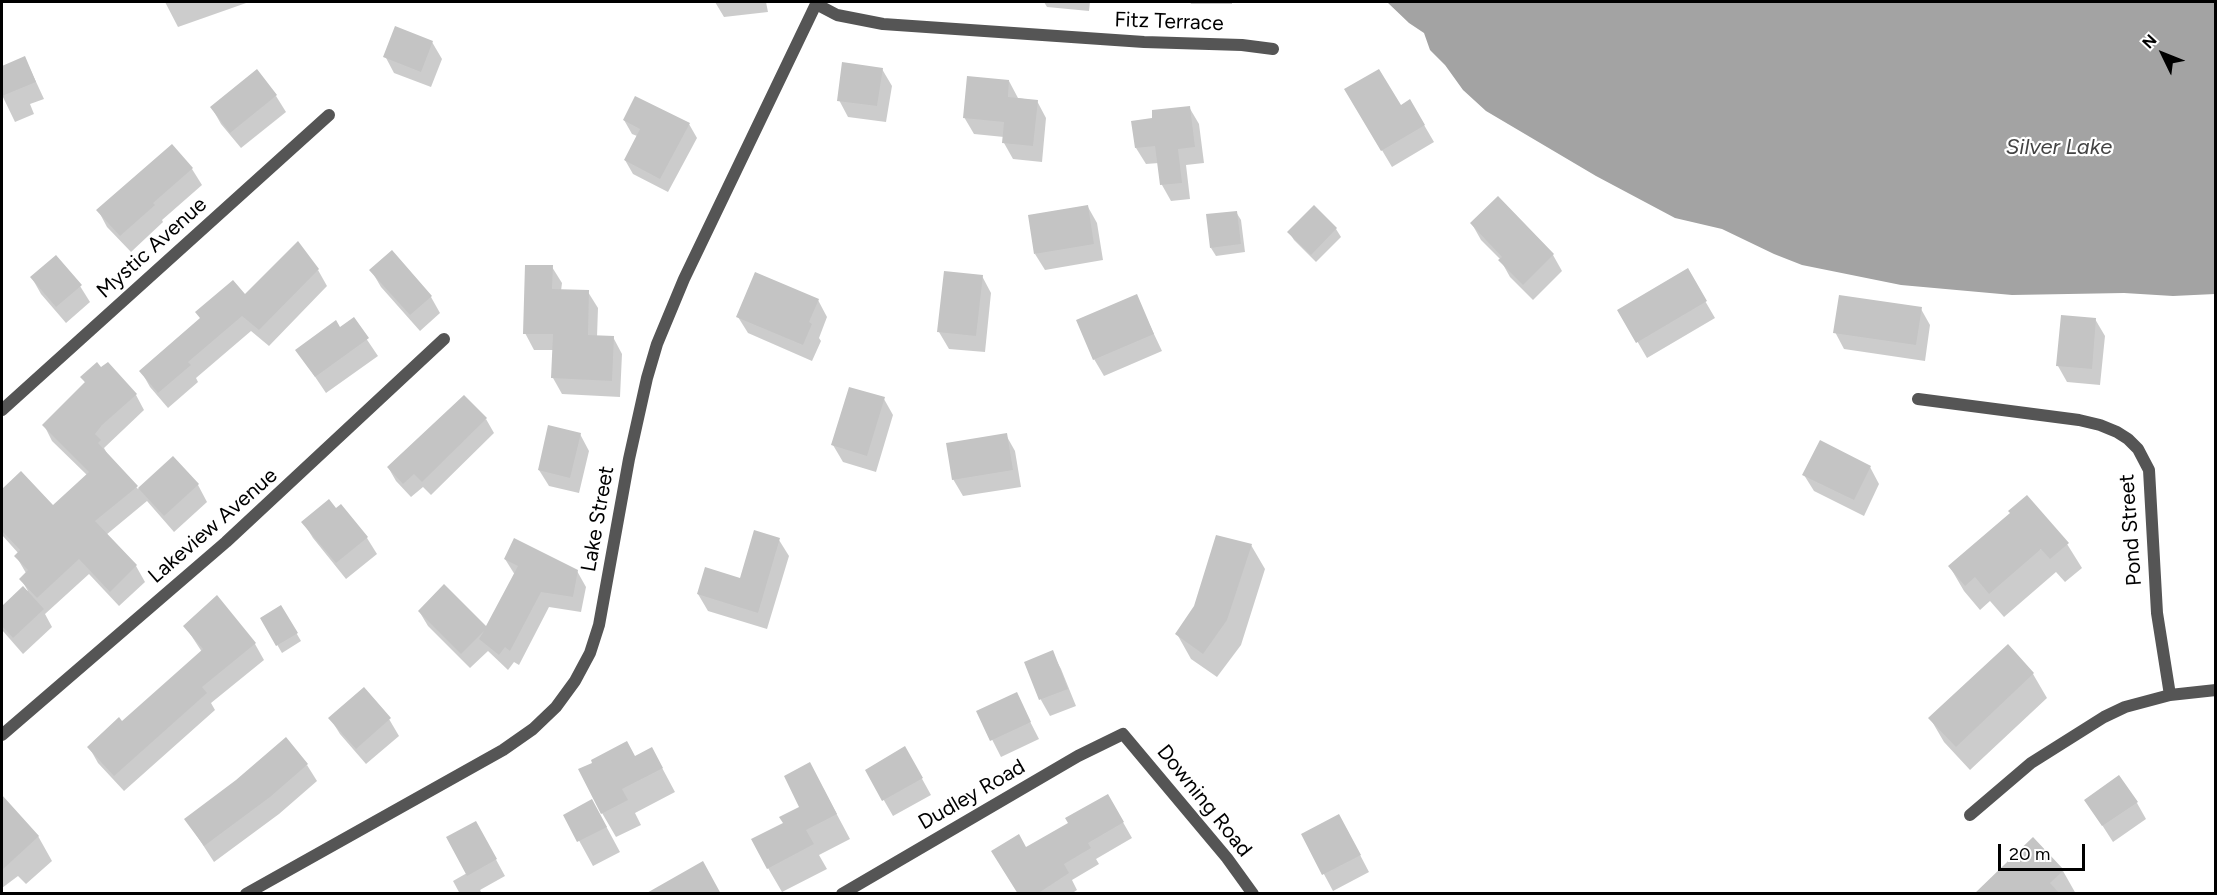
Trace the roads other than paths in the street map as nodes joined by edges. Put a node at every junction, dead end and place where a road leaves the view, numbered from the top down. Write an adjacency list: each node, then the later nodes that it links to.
1 (816, 3): 2 (street, Fitz Terrace); 12 (street, Lake Street)
2 (1273, 49)
3 (329, 115): 6 (street, Mystic Avenue)
4 (444, 339): 10 (street, Lakeview Avenue)
5 (1918, 399): 8 (street, Pond Street)
6 (2, 410)
7 (2216, 690): 8 (street)
8 (2170, 694): 11 (street)
9 (1123, 734): 13 (street, Dudley Road); 14 (street, Downing Road)
10 (2, 735)
11 (1970, 815)
12 (246, 894)
13 (842, 894)
14 (1253, 894)

